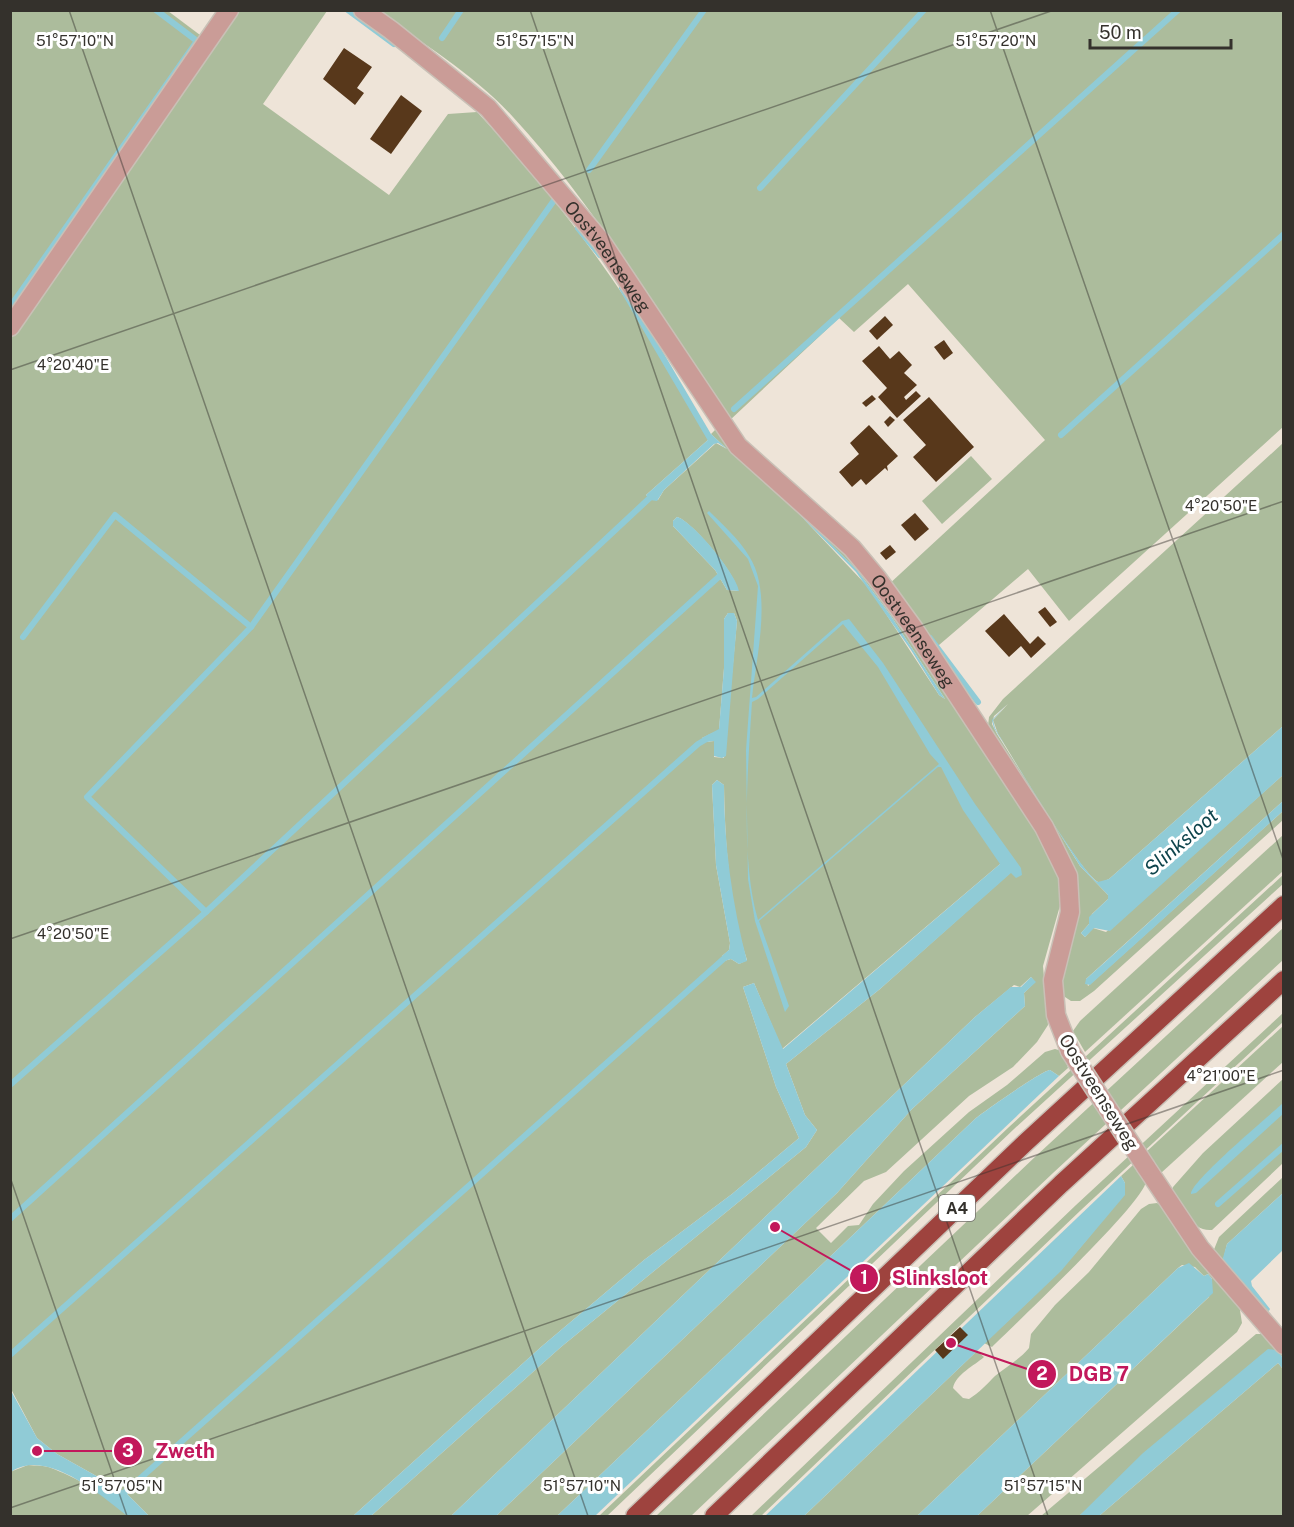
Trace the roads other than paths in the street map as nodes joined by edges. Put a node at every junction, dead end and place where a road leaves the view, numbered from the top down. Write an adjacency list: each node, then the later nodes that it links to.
1 (229, 10): 3 (street)
2 (363, 10): 6 (street, Oostveenseweg, bridge)
3 (10, 327)
4 (1284, 905): 7 (highway, A4)
5 (1284, 980): 8 (highway)
6 (1284, 1345)
7 (635, 1516)
8 (714, 1516)

